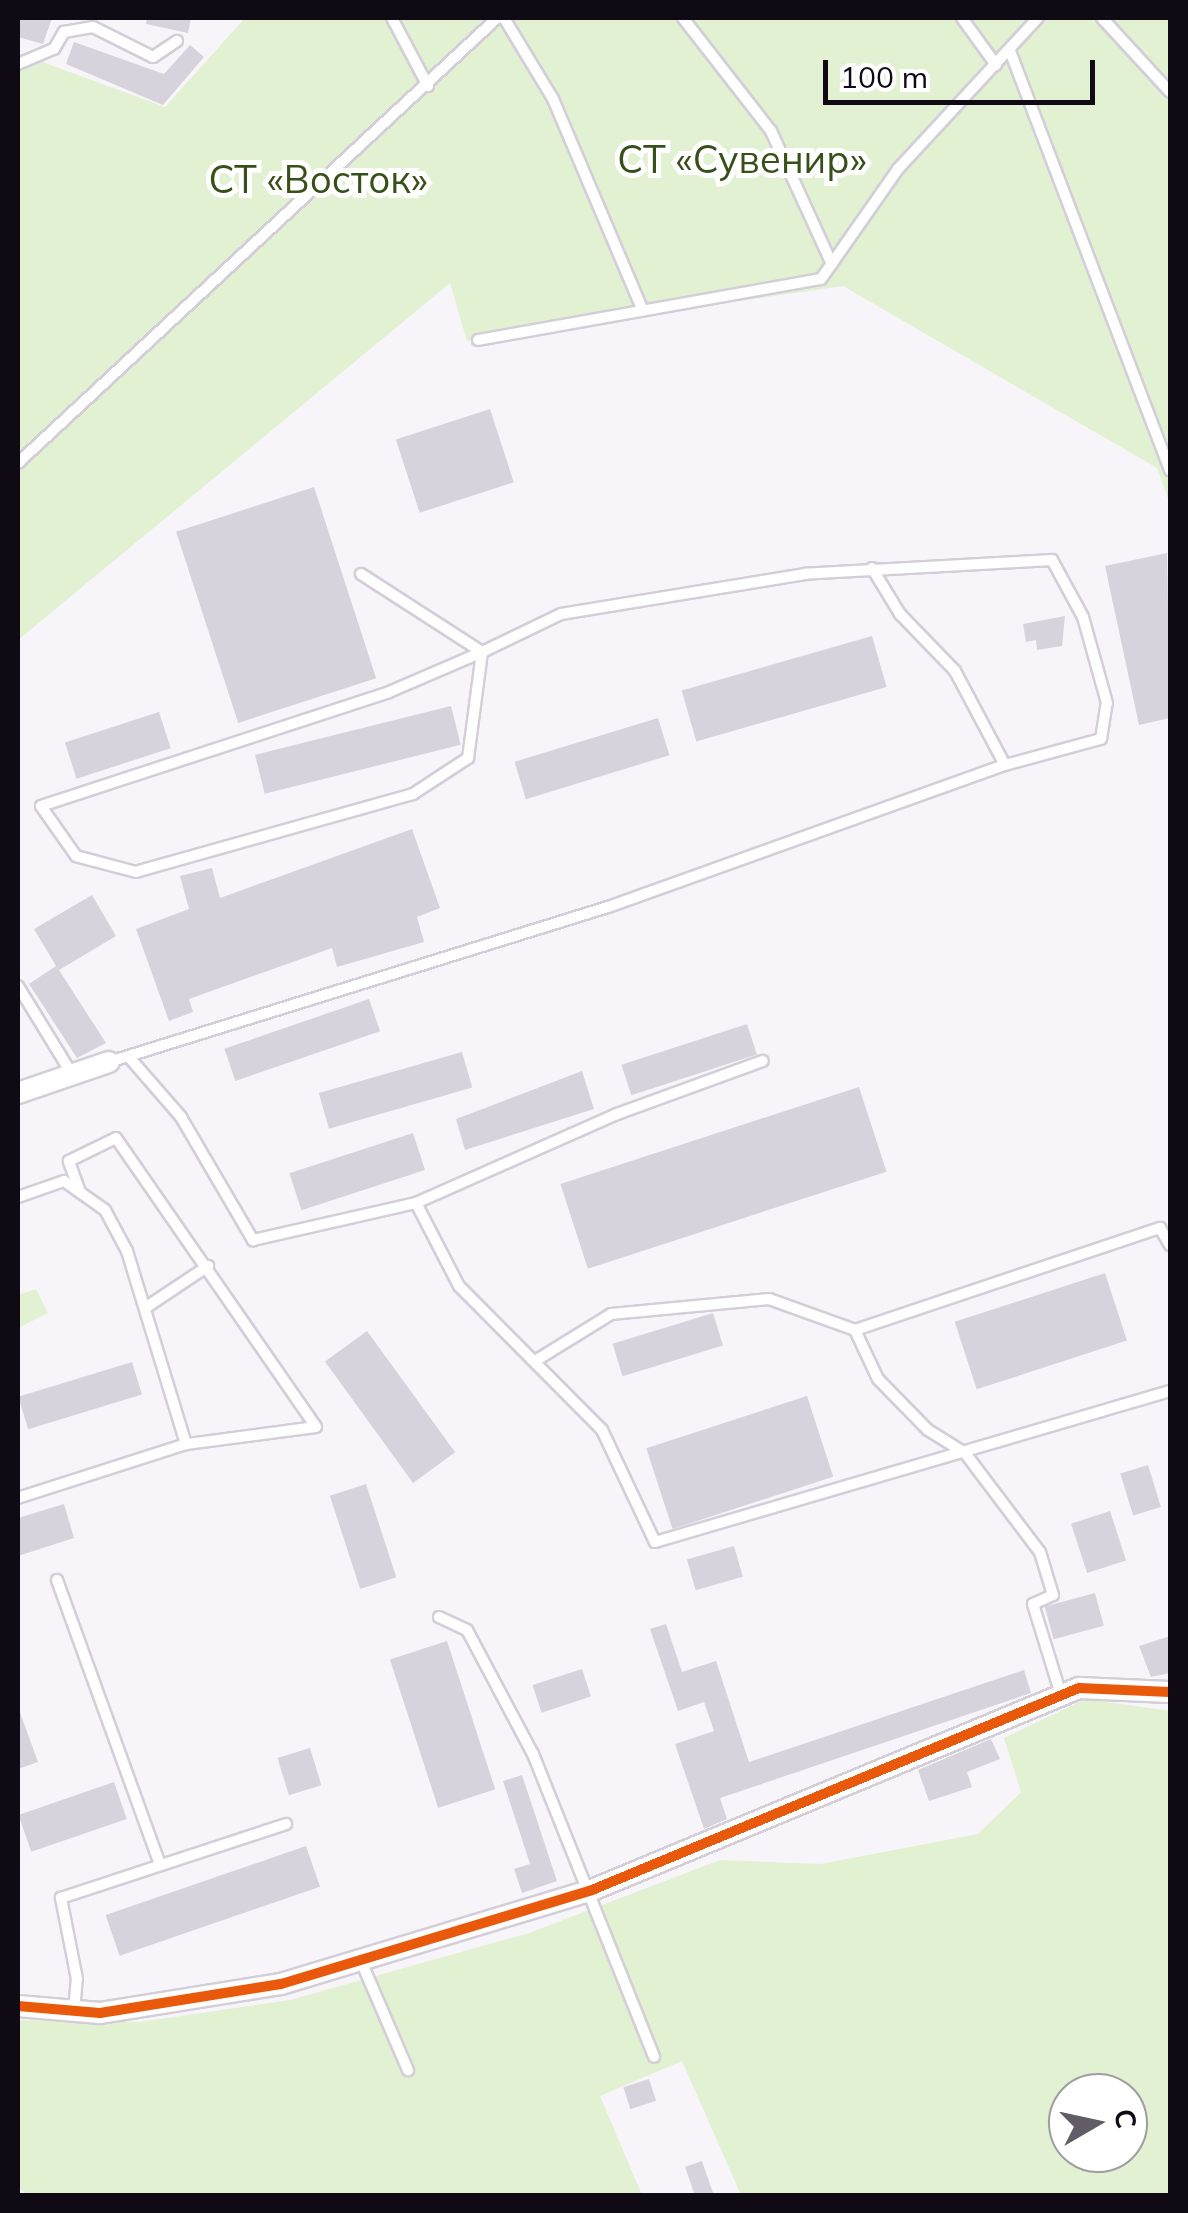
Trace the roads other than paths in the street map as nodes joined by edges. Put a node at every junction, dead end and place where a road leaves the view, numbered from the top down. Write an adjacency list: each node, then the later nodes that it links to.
1 (62, 18): 8 (lane)
2 (392, 18): 13 (lane)
3 (501, 18): 13 (lane); 16 (lane)
4 (683, 18): 15 (lane)
5 (962, 18): 12 (lane)
6 (1038, 18): 10 (lane)
7 (1102, 18): 14 (lane)
8 (64, 32): 9 (lane); 11 (lane)
9 (177, 41)
10 (1010, 51): 12 (lane); 19 (lane)
11 (18, 64)
12 (996, 65): 15 (lane)
13 (428, 86): 18 (lane)
14 (1170, 92)
15 (832, 264): 16 (lane)
16 (643, 311): 17 (lane)
17 (478, 340)
18 (18, 463)
19 (1170, 470)
20 (872, 568): 22 (lane); 23 (lane); 23 (lane)
21 (362, 574): 22 (lane)
22 (482, 652): 22 (lane)
23 (1005, 766): 25 (lane)
24 (18, 986): 27 (lane)
25 (119, 1059): 27 (street); 31 (lane)
26 (763, 1061): 31 (lane)
27 (72, 1075): 28 (street)
28 (18, 1093)
29 (80, 1192): 30 (lane); 33 (lane); 34 (lane)
30 (18, 1197)
31 (416, 1204): 36 (lane)
32 (1170, 1245): 35 (lane)
33 (208, 1266): 34 (lane); 38 (lane)
34 (145, 1308): 38 (lane)
35 (856, 1330): 36 (lane); 39 (lane)
36 (536, 1361): 39 (lane)
37 (1170, 1390): 39 (lane)
38 (186, 1444): 40 (lane)
39 (965, 1452): 44 (lane)
40 (18, 1498)
41 (57, 1580): 46 (lane)
42 (440, 1617): 47 (lane)
43 (1170, 1692): 44 (street)
44 (1060, 1696): 47 (street)
45 (286, 1824): 46 (lane)
46 (160, 1865): 50 (lane)
47 (592, 1890): 48 (street); 51 (lane)
48 (361, 1961): 50 (street); 52 (lane)
49 (18, 2006): 50 (street)
50 (74, 2011)
51 (654, 2057)
52 (408, 2070)

